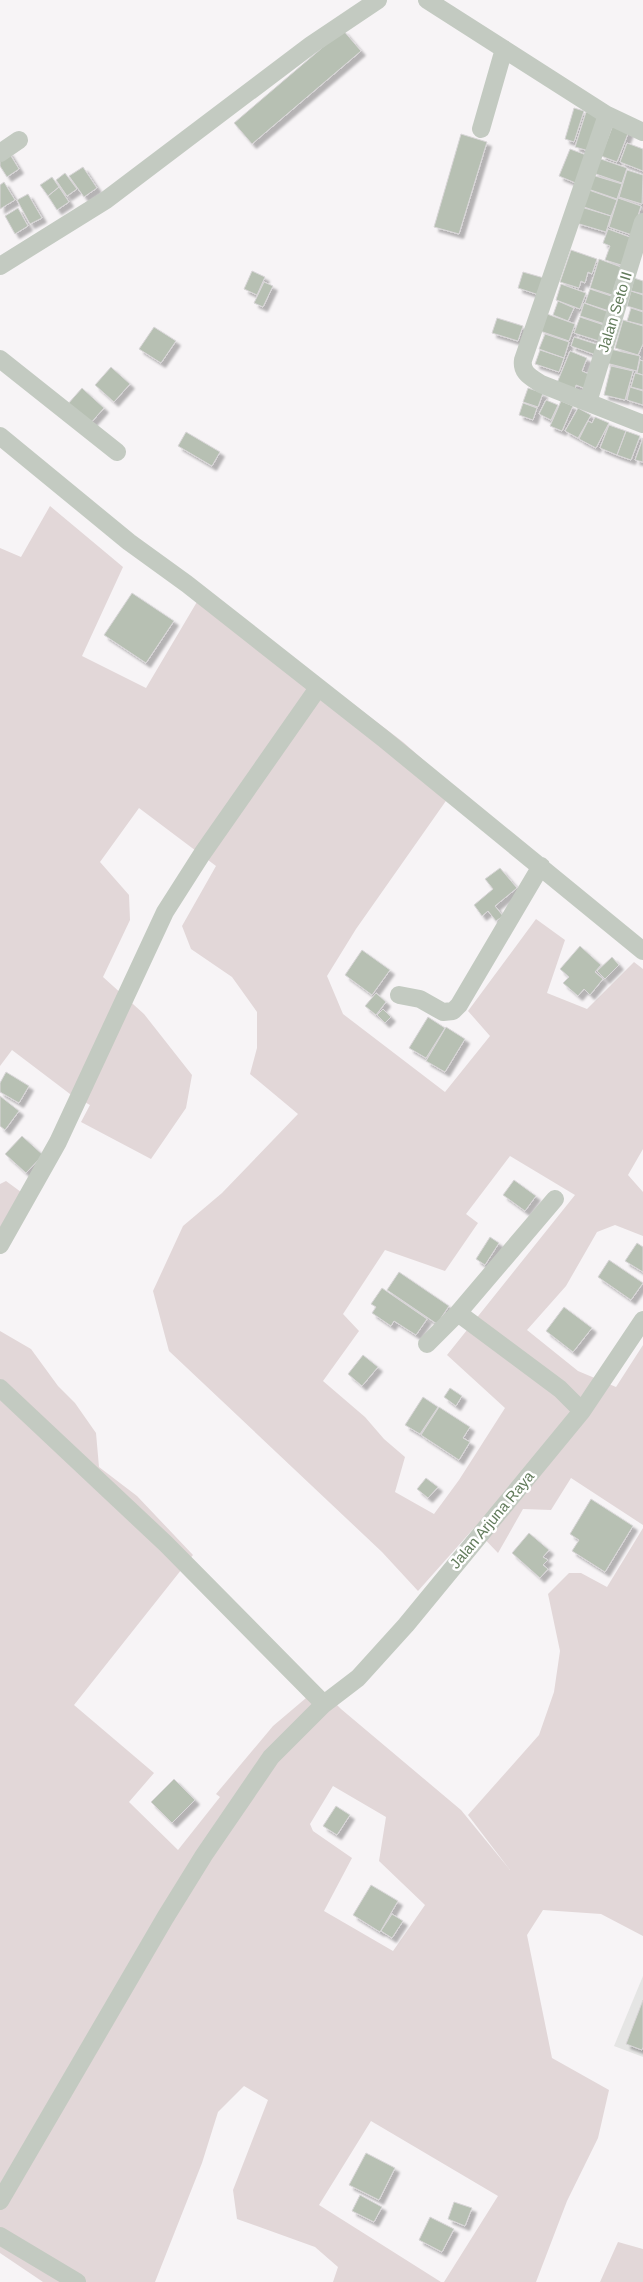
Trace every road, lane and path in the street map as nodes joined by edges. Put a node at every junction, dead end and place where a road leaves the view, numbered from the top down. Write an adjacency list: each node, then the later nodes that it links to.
1 (378, 0): 10 (street)
2 (427, 0): 3 (street)
3 (504, 49): 4 (street); 5 (street)
4 (607, 115): 6 (street); 12 (street)
5 (481, 129)
6 (643, 132)
7 (19, 140): 8 (street)
8 (0, 153)
9 (643, 222): 12 (street, Jalan Seto II)
10 (2, 262)
11 (0, 360): 15 (street)
12 (588, 402): 13 (street)
13 (643, 424)
14 (0, 436): 16 (street)
15 (117, 452)
16 (318, 688): 17 (street); 21 (street)
17 (541, 866): 18 (street); 19 (street)
18 (643, 951)
19 (399, 995)
20 (555, 1199): 22 (street)
21 (0, 1244)
22 (458, 1313): 24 (street); 26 (street)
23 (643, 1320): 26 (street, Jalan Arjuna Raya)
24 (427, 1344)
25 (0, 1388): 27 (street)
26 (582, 1411): 27 (street, Jalan Arjuna Raya)
27 (324, 1704): 28 (street, Jalan Arjuna Raya)
28 (0, 2201)
29 (0, 2236): 30 (street)
30 (77, 2282)

